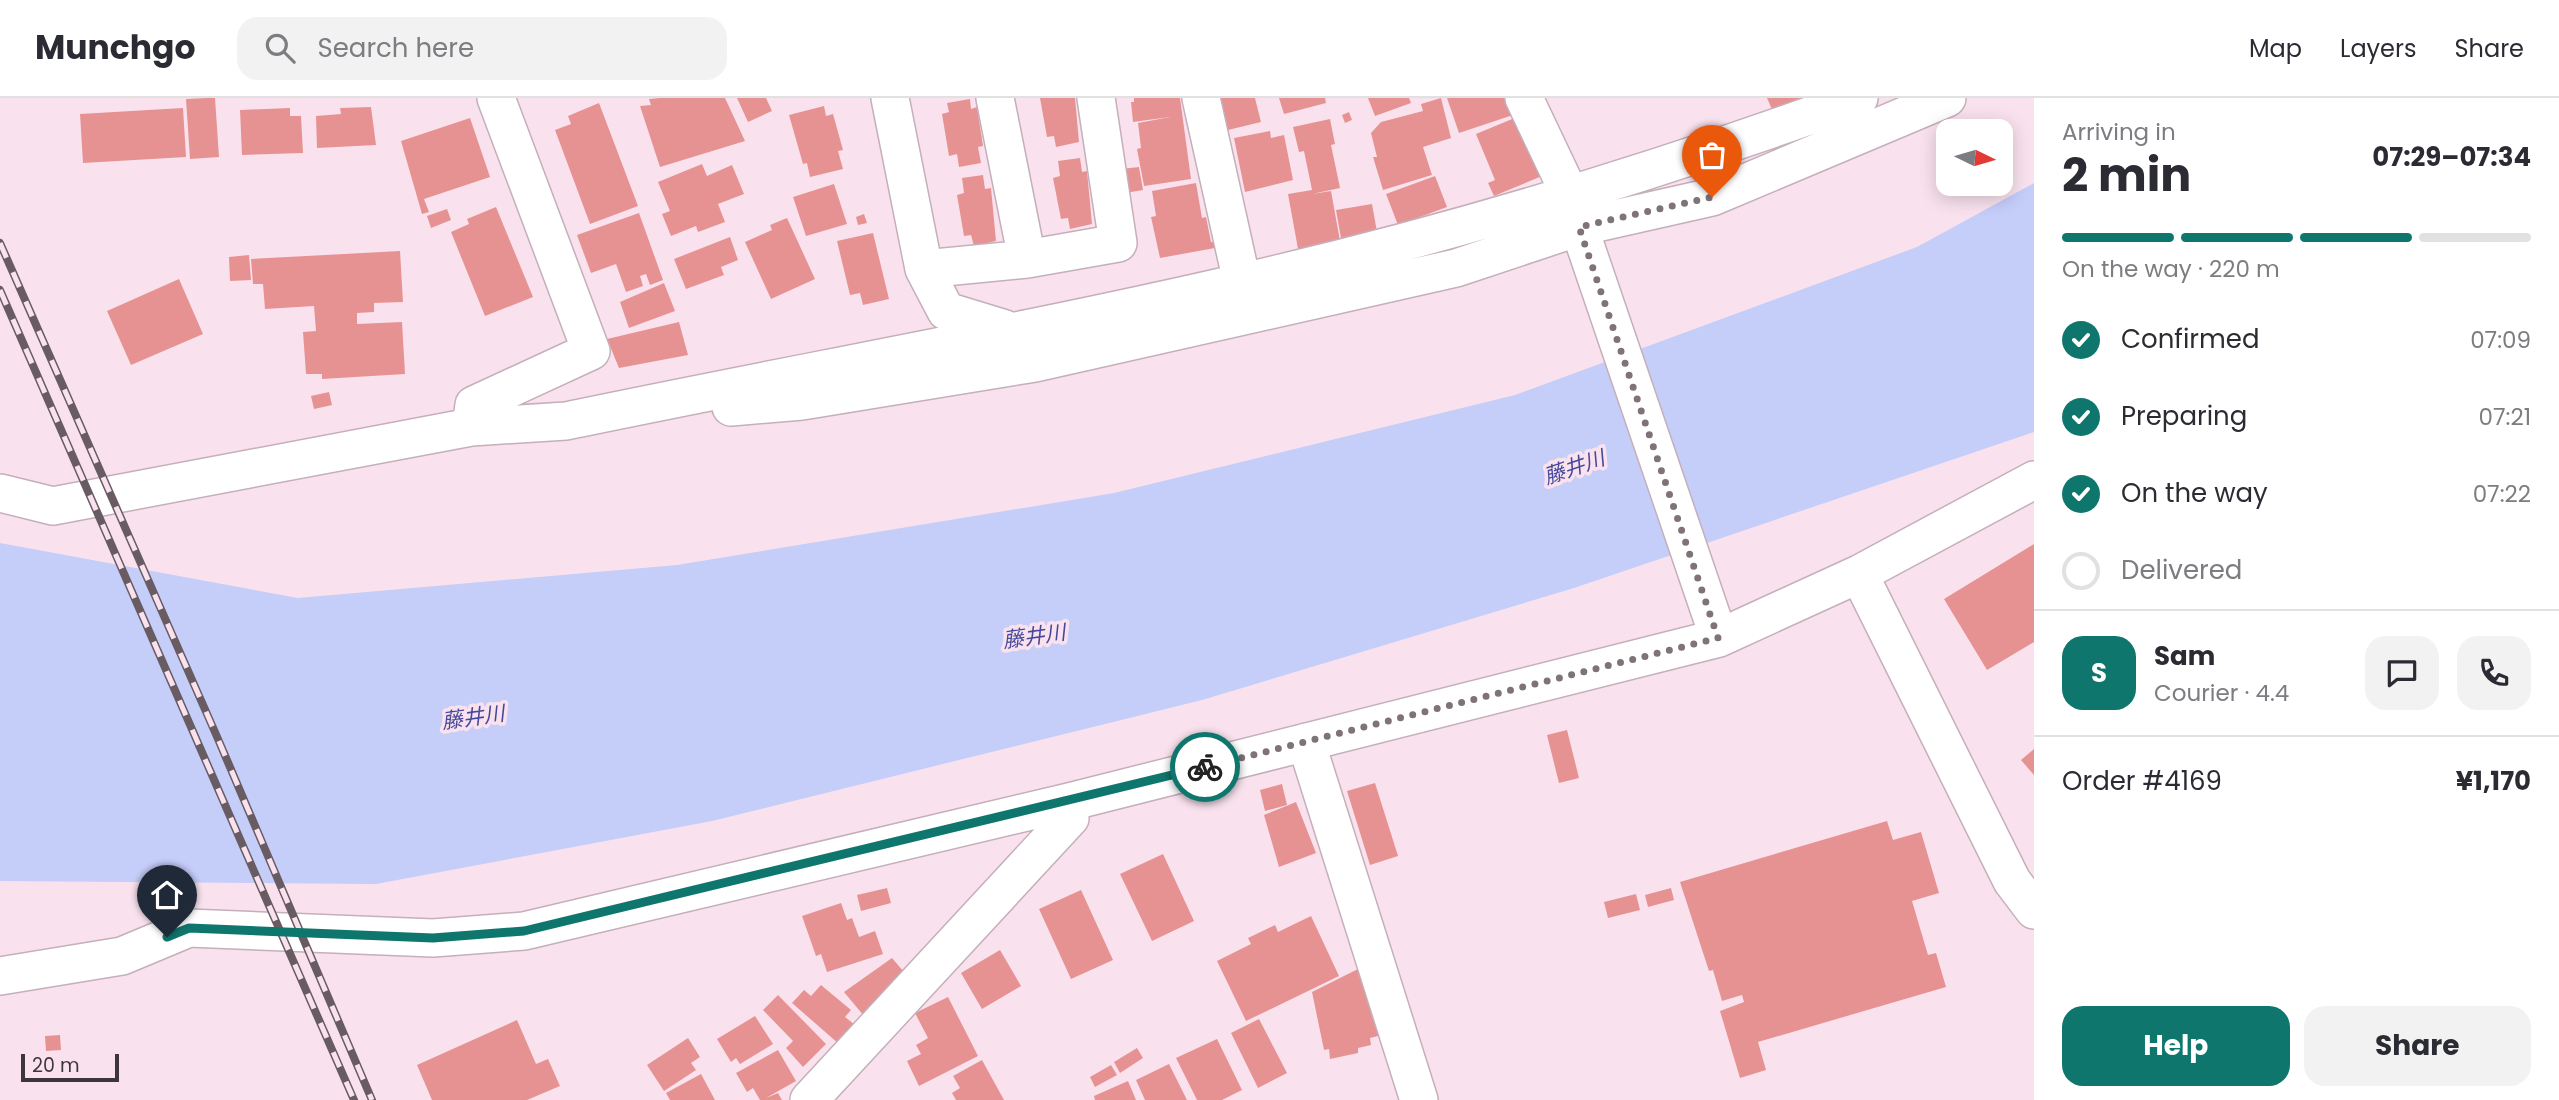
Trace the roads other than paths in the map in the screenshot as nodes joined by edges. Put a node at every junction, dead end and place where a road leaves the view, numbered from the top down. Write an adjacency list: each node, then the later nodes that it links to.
1 (496, 98): 16 (street)
2 (890, 98): 11 (street)
3 (995, 98): 10 (street)
4 (1096, 98): 10 (street)
5 (1201, 98): 12 (street)
6 (1524, 98): 9 (street)
7 (1859, 98): 9 (street)
8 (1947, 98): 9 (street)
9 (1575, 211): 12 (street); 14 (street); 20 (street)
10 (1027, 259): 11 (street)
11 (925, 270): 13 (street)
12 (1242, 282): 13 (street)
13 (1011, 330): 14 (street); 15 (street)
14 (1035, 363): 15 (street)
15 (566, 421): 16 (street)
16 (471, 427): 18 (street)
17 (2034, 480): 19 (street)
18 (0, 494)
19 (1858, 574): 20 (street); 23 (street)
20 (1718, 638): 21 (street)
21 (1306, 741): 22 (street); 26 (street)
22 (1069, 802): 24 (street); 25 (street)
23 (2034, 910)
24 (0, 976)
25 (810, 1100)
26 (1419, 1100)

